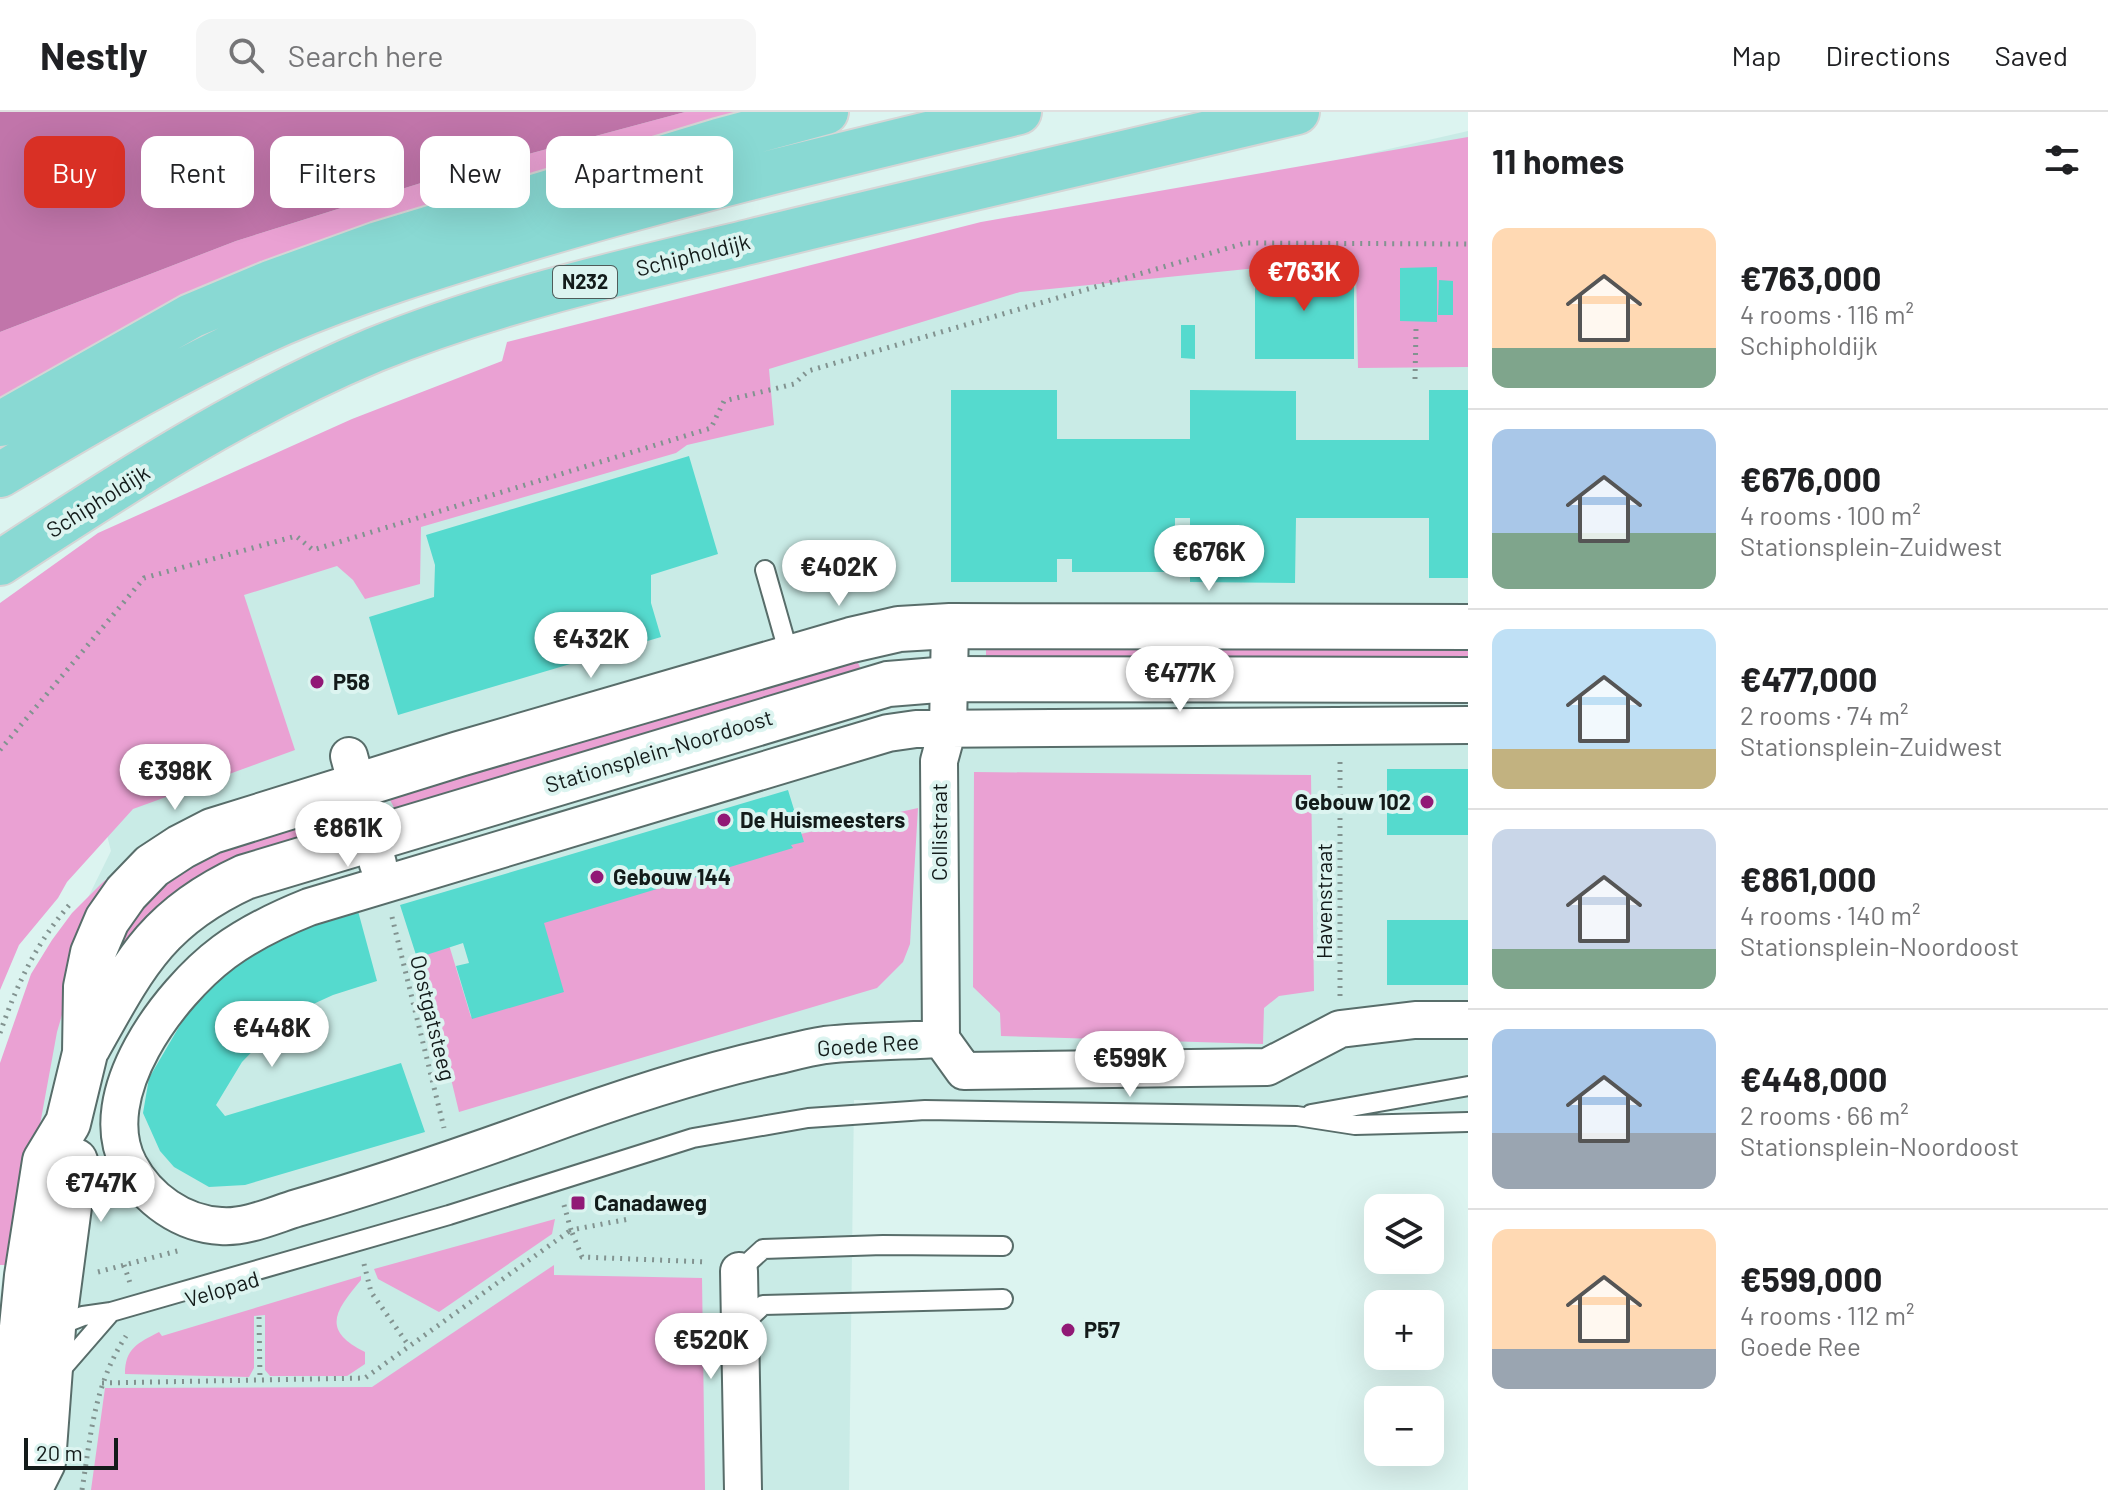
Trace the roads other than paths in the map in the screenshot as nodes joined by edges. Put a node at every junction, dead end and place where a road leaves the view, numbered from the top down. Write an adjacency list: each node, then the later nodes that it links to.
1 (826, 112): 4 (main road)
2 (1019, 112): 5 (main road)
3 (1297, 112): 6 (main road, Schipholdijk / N232)
4 (0, 424)
5 (0, 475)
6 (0, 563)
7 (765, 570): 10 (lane)
8 (950, 626): 9 (street, Stationsplein-Noordoost); 10 (street, Stationsplein-Noordoost); 11 (street, Collistraat)
9 (1468, 627)
10 (790, 658): 15 (street, Stationsplein-Noordoost)
11 (950, 679): 12 (street, Stationsplein-Noordoost); 14 (street, Collistraat); 16 (street, Stationsplein-Noordoost)
12 (1468, 680)
13 (1468, 725): 14 (street)
14 (948, 728): 17 (street); 19 (street, Collistraat)
15 (353, 772): 16 (street); 20 (street, Stationsplein-Noordoost)
16 (370, 837): 17 (street); 20 (street, Stationsplein-Noordoost)
17 (384, 885): 19 (street, Goede Ree)
18 (1468, 1020): 19 (street, Goede Ree)
19 (941, 1039)
20 (85, 1053): 24 (street, Stationsplein-Noordoost)
21 (1468, 1086): 22 (lane)
22 (1297, 1116): 23 (lane); 28 (lane)
23 (1468, 1122)
24 (68, 1123): 30 (street, Stationsplein-Noordoost); 30 (street, Stationsplein-Noordoost)
25 (1003, 1246): 26 (lane)
26 (726, 1266): 29 (street)
27 (1003, 1299): 29 (lane)
28 (111, 1312): 30 (lane); 31 (lane)
29 (740, 1327): 34 (street)
30 (37, 1336): 31 (street); 32 (street)
31 (49, 1383): 33 (street)
32 (16, 1490)
33 (29, 1490)
34 (743, 1490)

